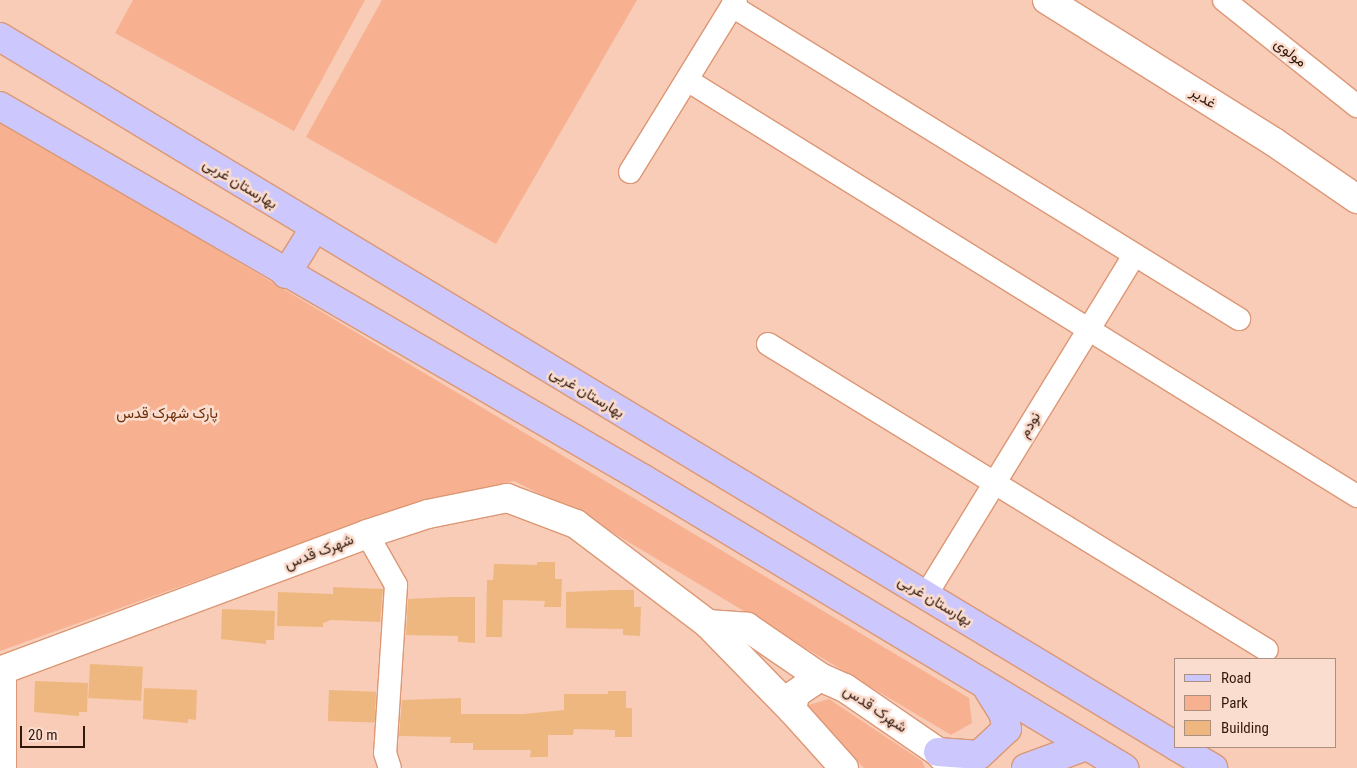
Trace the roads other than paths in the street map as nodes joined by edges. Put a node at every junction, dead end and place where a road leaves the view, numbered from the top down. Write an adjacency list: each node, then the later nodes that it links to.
1 (1047, 0): 9 (street, غدیر)
2 (1224, 0): 7 (street, مولوی)
3 (734, 3): 5 (street); 11 (street)
4 (0, 37): 10 (main road, بهارستان غربی)
5 (687, 80): 8 (street); 14 (street)
6 (0, 106): 12 (main road)
7 (1357, 106)
8 (630, 172)
9 (1357, 199)
10 (314, 229): 12 (main road); 19 (main road, بهارستان غربی)
11 (1134, 256): 13 (street); 14 (street, نودم)
12 (286, 274): 23 (main road)
13 (1239, 319)
14 (1089, 329): 16 (street, نودم); 17 (street)
15 (768, 344): 16 (street)
16 (994, 484): 19 (street, نودم); 21 (street)
17 (1357, 496)
18 (367, 534): 20 (street, شهرک قدس); 29 (street, شهرک قدس); 30 (street)
19 (926, 595): 25 (main road, بهارستان غربی)
20 (708, 624): 22 (street, شهرک قدس); 24 (street, شهرک قدس)
21 (1267, 650)
22 (820, 678): 24 (street); 28 (street, شهرک قدس)
23 (988, 688): 26 (main road); 28 (main road)
24 (792, 710): 31 (street)
25 (1174, 745)
26 (1086, 746): 32 (main road); 33 (main road)
27 (1179, 748): 34 (main road, بهارستان غربی)
28 (946, 760)
29 (2, 768)
30 (390, 768)
31 (844, 768)
32 (1026, 768)
33 (1124, 768)
34 (1213, 768)

